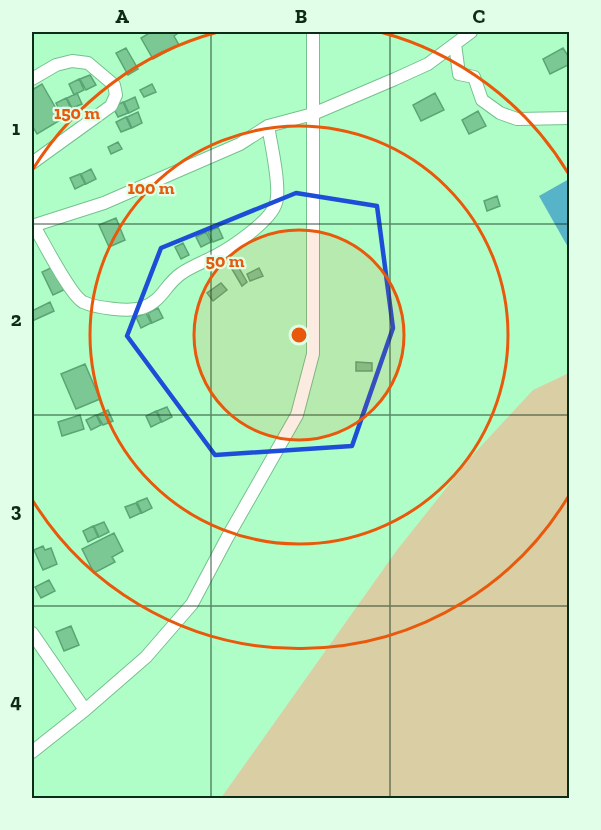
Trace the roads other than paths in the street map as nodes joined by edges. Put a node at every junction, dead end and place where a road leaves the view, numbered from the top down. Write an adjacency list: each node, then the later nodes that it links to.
1 (313, 32): 5 (street)
2 (471, 32): 3 (street)
3 (455, 44): 5 (street); 6 (street)
4 (32, 79): 8 (street)
5 (313, 114): 7 (street); 11 (street)
6 (570, 118)
7 (268, 126): 9 (street); 9 (street)
8 (32, 163)
9 (33, 226)
10 (32, 633): 11 (street)
11 (85, 710): 12 (street)
12 (32, 752)

